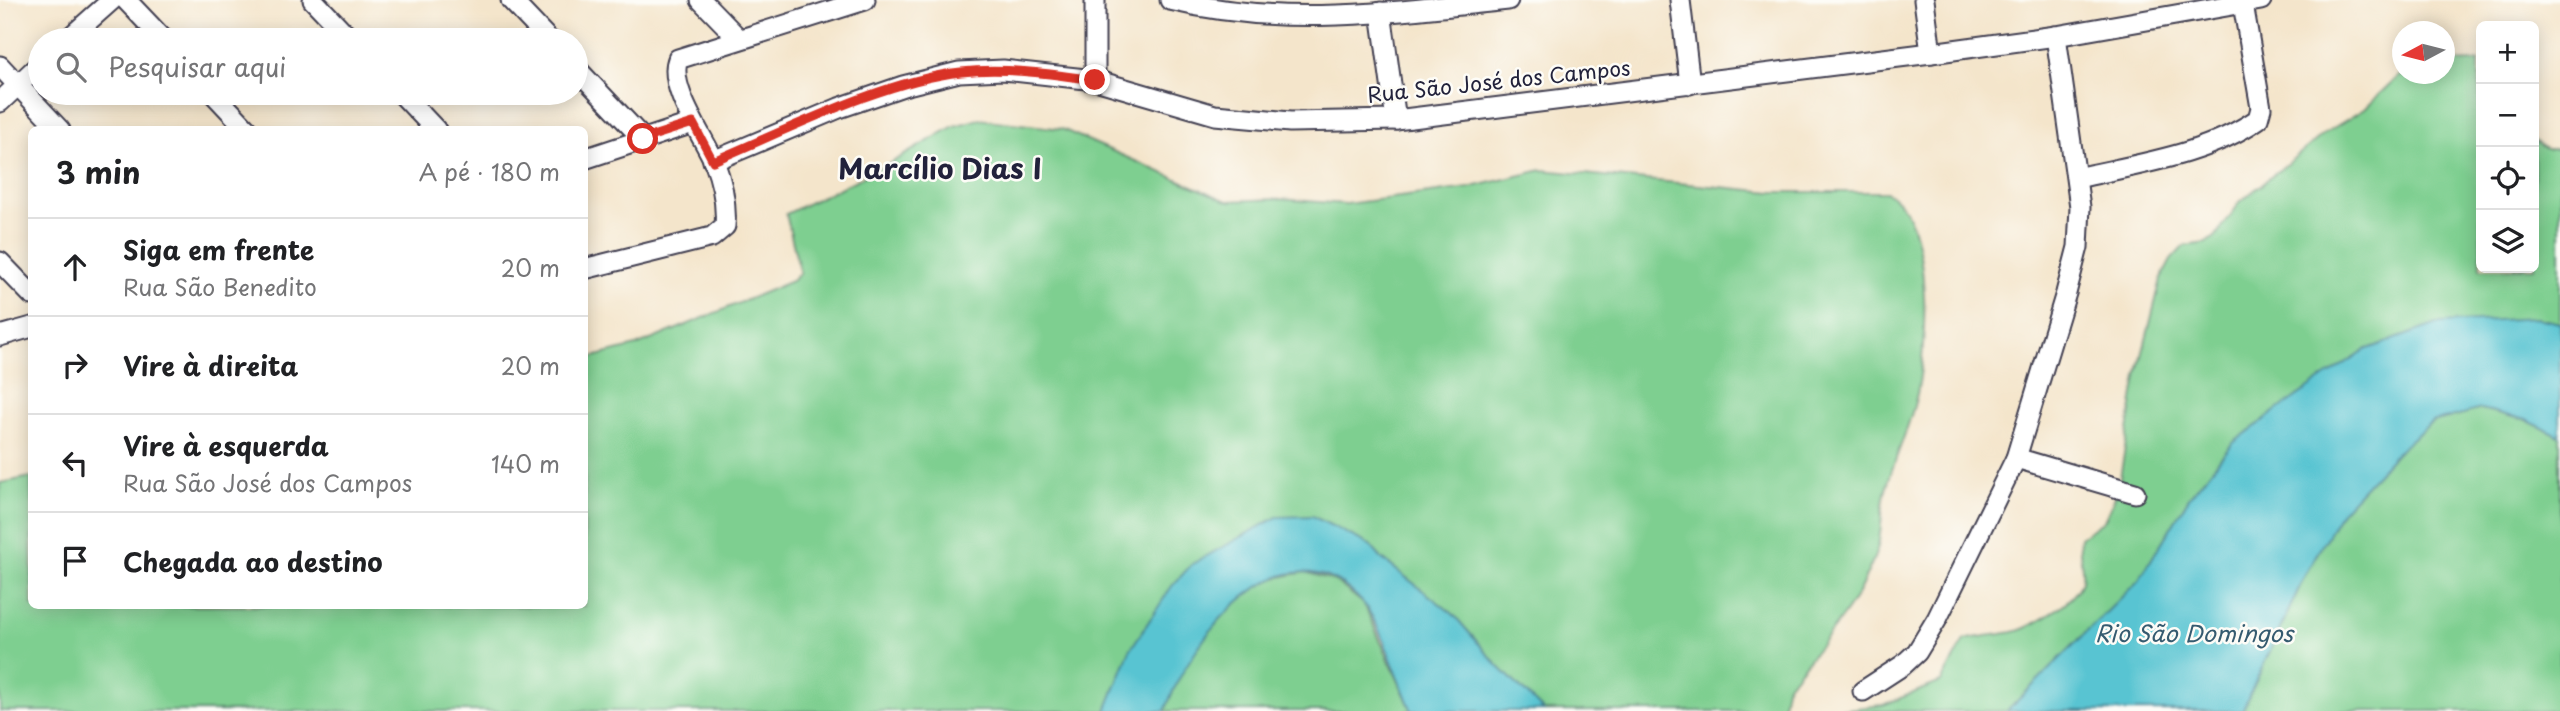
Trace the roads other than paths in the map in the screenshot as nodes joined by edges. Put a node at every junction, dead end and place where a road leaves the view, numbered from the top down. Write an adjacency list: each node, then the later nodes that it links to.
1 (112, 0): 14 (street)
2 (126, 0): 15 (street)
3 (313, 0): 16 (street)
4 (511, 0): 17 (street)
5 (701, 0): 19 (street)
6 (865, 0): 19 (street)
7 (1095, 0): 23 (street)
8 (1170, 0): 13 (street)
9 (1508, 0): 13 (street)
10 (1680, 0): 25 (street)
11 (1924, 0): 20 (street)
12 (2252, 2): 18 (street, Rua São José dos Campos); 40 (street)
13 (1381, 12): 32 (street)
14 (80, 28)
15 (153, 28)
16 (340, 28)
17 (538, 28)
18 (2056, 36): 20 (street, Rua São José dos Campos); 40 (street)
19 (739, 39): 33 (street)
20 (1931, 53): 25 (street, Rua São José dos Campos)
21 (0, 66): 26 (street)
22 (28, 75): 26 (street)
23 (1095, 80): 32 (street, Rua São José dos Campos); 39 (street, Rua São José dos Campos)
24 (588, 81): 37 (street)
25 (1690, 84): 32 (street, Rua São José dos Campos)
26 (17, 85): 27 (street); 28 (street)
27 (28, 97)
28 (0, 102)
29 (36, 105): 34 (street)
30 (224, 105): 35 (street)
31 (412, 105): 36 (street)
32 (1396, 120)
33 (693, 123): 37 (street); 39 (street)
34 (56, 126)
35 (244, 126)
36 (432, 126)
37 (643, 139): 38 (street)
38 (588, 158)
39 (713, 161): 42 (street)
40 (2077, 178): 46 (street)
41 (0, 262): 43 (street)
42 (588, 268)
43 (28, 291)
44 (28, 328): 45 (street)
45 (0, 336)
46 (2016, 458): 47 (street); 48 (street)
47 (2135, 494)
48 (1863, 691)

